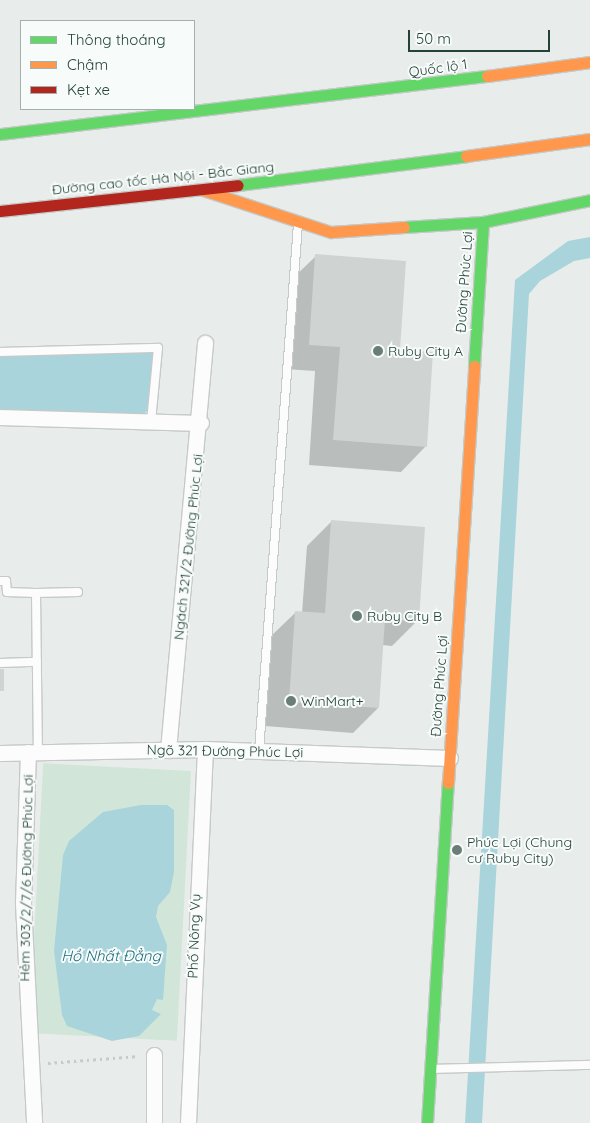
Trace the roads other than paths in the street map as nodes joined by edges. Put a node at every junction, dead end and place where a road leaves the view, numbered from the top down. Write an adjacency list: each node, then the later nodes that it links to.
1 (590, 62): 2 (main road, Quốc lộ 1)
2 (0, 134)
3 (590, 139): 4 (main road, Đường cao tốc Hà Nội - Bắc Giang)
4 (201, 189): 6 (main road, Đường cao tốc Hà Nội - Bắc Giang); 7 (main road)
5 (590, 200): 8 (main road)
6 (0, 211)
7 (298, 221): 8 (main road); 21 (lane)
8 (482, 222): 24 (main road, Đường Phúc Lợi)
9 (205, 343): 13 (street, Ngách 321/2 Đường Phúc Lợi)
10 (0, 352): 12 (lane)
11 (0, 417): 12 (street)
12 (151, 422): 13 (street)
13 (201, 423): 20 (street, Ngách 321/2 Đường Phúc Lợi)
14 (0, 581): 16 (lane)
15 (78, 592): 16 (lane)
16 (36, 593): 17 (lane)
17 (37, 662): 18 (lane); 22 (lane)
18 (0, 663)
19 (204, 749): 20 (street, Ngõ 321 Đường Phúc Lợi); 21 (street, Ngõ 321 Đường Phúc Lợi); 30 (street, Phố Nông Vụ)
20 (168, 750): 22 (street, Ngõ 321 Đường Phúc Lợi)
21 (259, 751): 24 (street, Ngõ 321 Đường Phúc Lợi)
22 (33, 752): 23 (street, Ngõ 321 Đường Phúc Lợi); 28 (street, Hẻm 303/2/7/6 Đường Phúc Lợi)
23 (0, 753)
24 (450, 758): 27 (main road, Đường Phúc Lợi)
25 (154, 1055): 29 (street)
26 (590, 1066): 27 (lane)
27 (431, 1069): 31 (main road, Đường Phúc Lợi)
28 (34, 1123)
29 (154, 1123)
30 (188, 1123)
31 (427, 1123)

